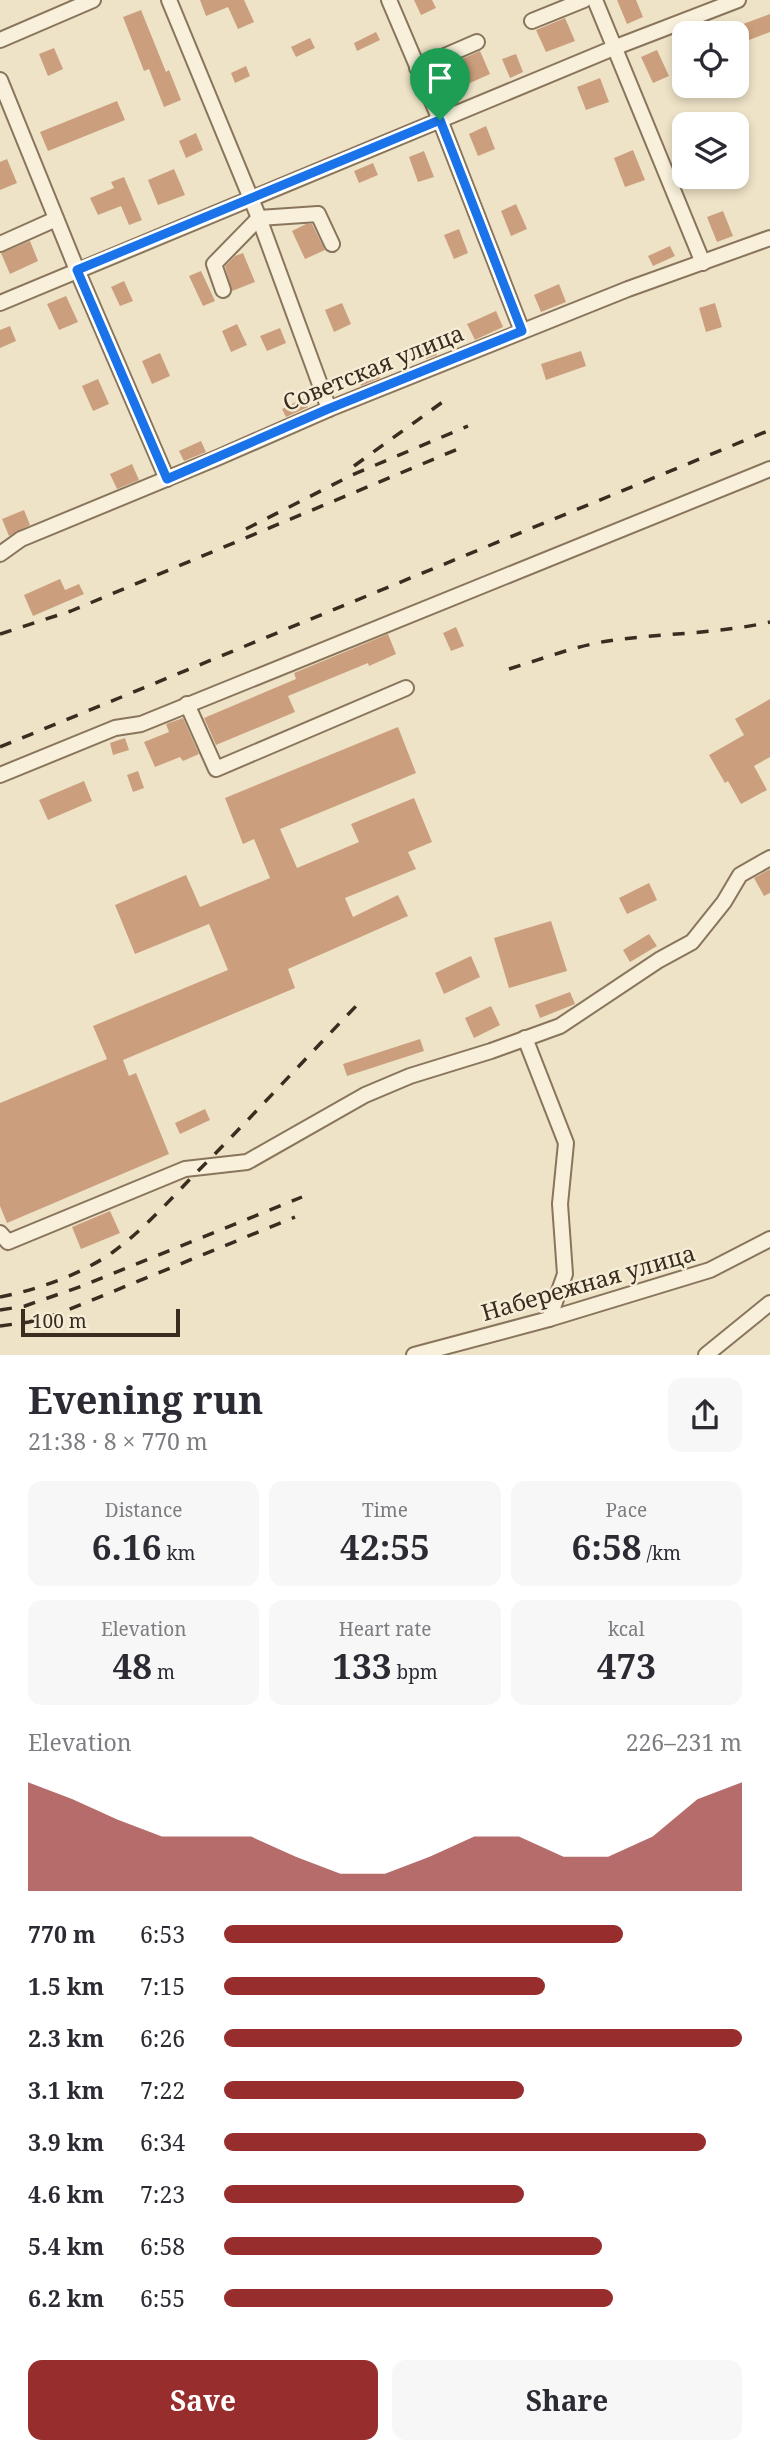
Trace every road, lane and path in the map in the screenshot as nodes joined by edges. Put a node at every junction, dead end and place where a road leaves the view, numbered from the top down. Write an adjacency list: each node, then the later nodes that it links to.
1 (93, 0): 8 (street)
2 (169, 0): 14 (street)
3 (388, 0): 11 (street)
4 (584, 0): 7 (street)
5 (595, 0): 10 (street)
6 (738, 0): 10 (street)
7 (532, 21)
8 (0, 40)
9 (477, 42): 11 (street)
10 (616, 47): 13 (street); 20 (street)
11 (417, 68): 13 (street)
12 (0, 80): 16 (street)
13 (440, 120): 14 (street); 24 (street)
14 (251, 198): 15 (street); 21 (street)
15 (259, 218): 19 (street); 22 (street); 25 (street)
16 (56, 219): 18 (street); 21 (street)
17 (770, 238): 20 (street, Советская улица)
18 (0, 244)
19 (332, 244)
20 (703, 263): 24 (street, Советская улица)
21 (77, 270): 23 (street); 27 (street)
22 (223, 290)
23 (0, 303)
24 (522, 331): 25 (street, Советская улица)
25 (328, 409): 27 (street, Советская улица)
26 (770, 469): 30 (street)
27 (167, 479): 28 (street, Советская улица)
28 (0, 554)
29 (406, 688): 30 (street)
30 (187, 704): 31 (street)
31 (0, 775)
32 (770, 858): 33 (street)
33 (525, 1038): 34 (street); 37 (street)
34 (0, 1233)
35 (770, 1239): 37 (street, Набережная улица)
36 (770, 1303): 39 (street)
37 (548, 1319): 38 (street, Набережная улица)
38 (414, 1355)
39 (706, 1355)

